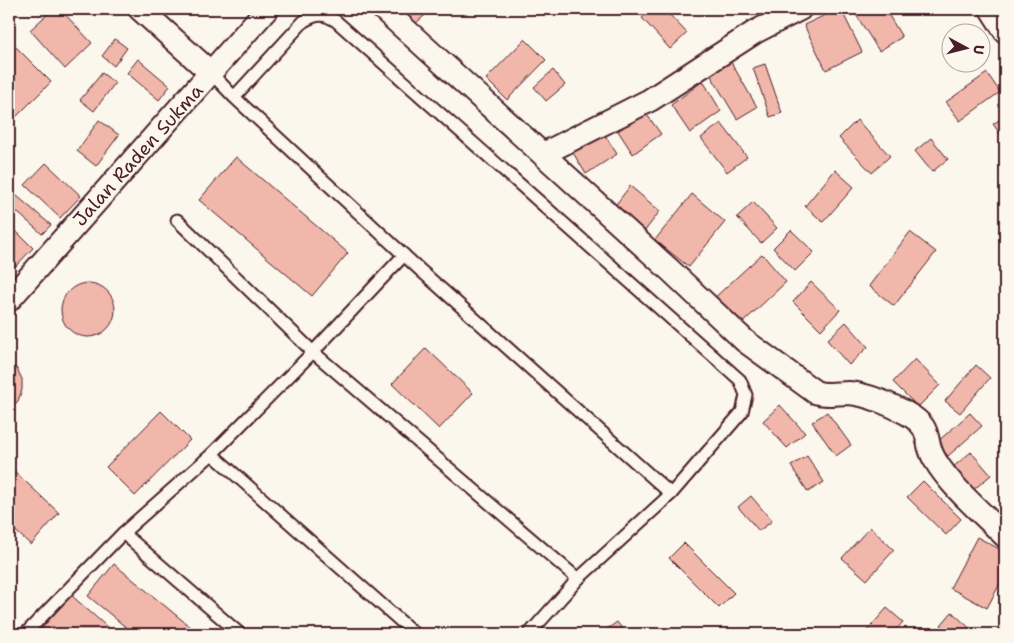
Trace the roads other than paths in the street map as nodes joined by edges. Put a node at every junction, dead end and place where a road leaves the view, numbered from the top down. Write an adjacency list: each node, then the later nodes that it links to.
1 (140, 9): 7 (street)
2 (267, 9): 7 (street, Jalan Raden Sukma)
3 (383, 9): 9 (street)
4 (800, 9): 9 (street)
5 (991, 9): 6 (street)
6 (1005, 31)
7 (211, 72): 8 (lane); 12 (street, Jalan Raden Sukma)
8 (234, 97): 11 (lane); 15 (lane)
9 (543, 154): 17 (street)
10 (177, 220): 13 (lane)
11 (404, 256): 13 (lane); 15 (lane)
12 (9, 300)
13 (313, 352): 14 (lane); 18 (lane)
14 (212, 454): 16 (lane); 21 (lane)
15 (671, 494): 18 (lane)
16 (123, 533): 19 (lane); 20 (lane)
17 (1005, 536)
18 (578, 579): 22 (lane)
19 (25, 634)
20 (240, 634)
21 (415, 634)
22 (529, 634)

